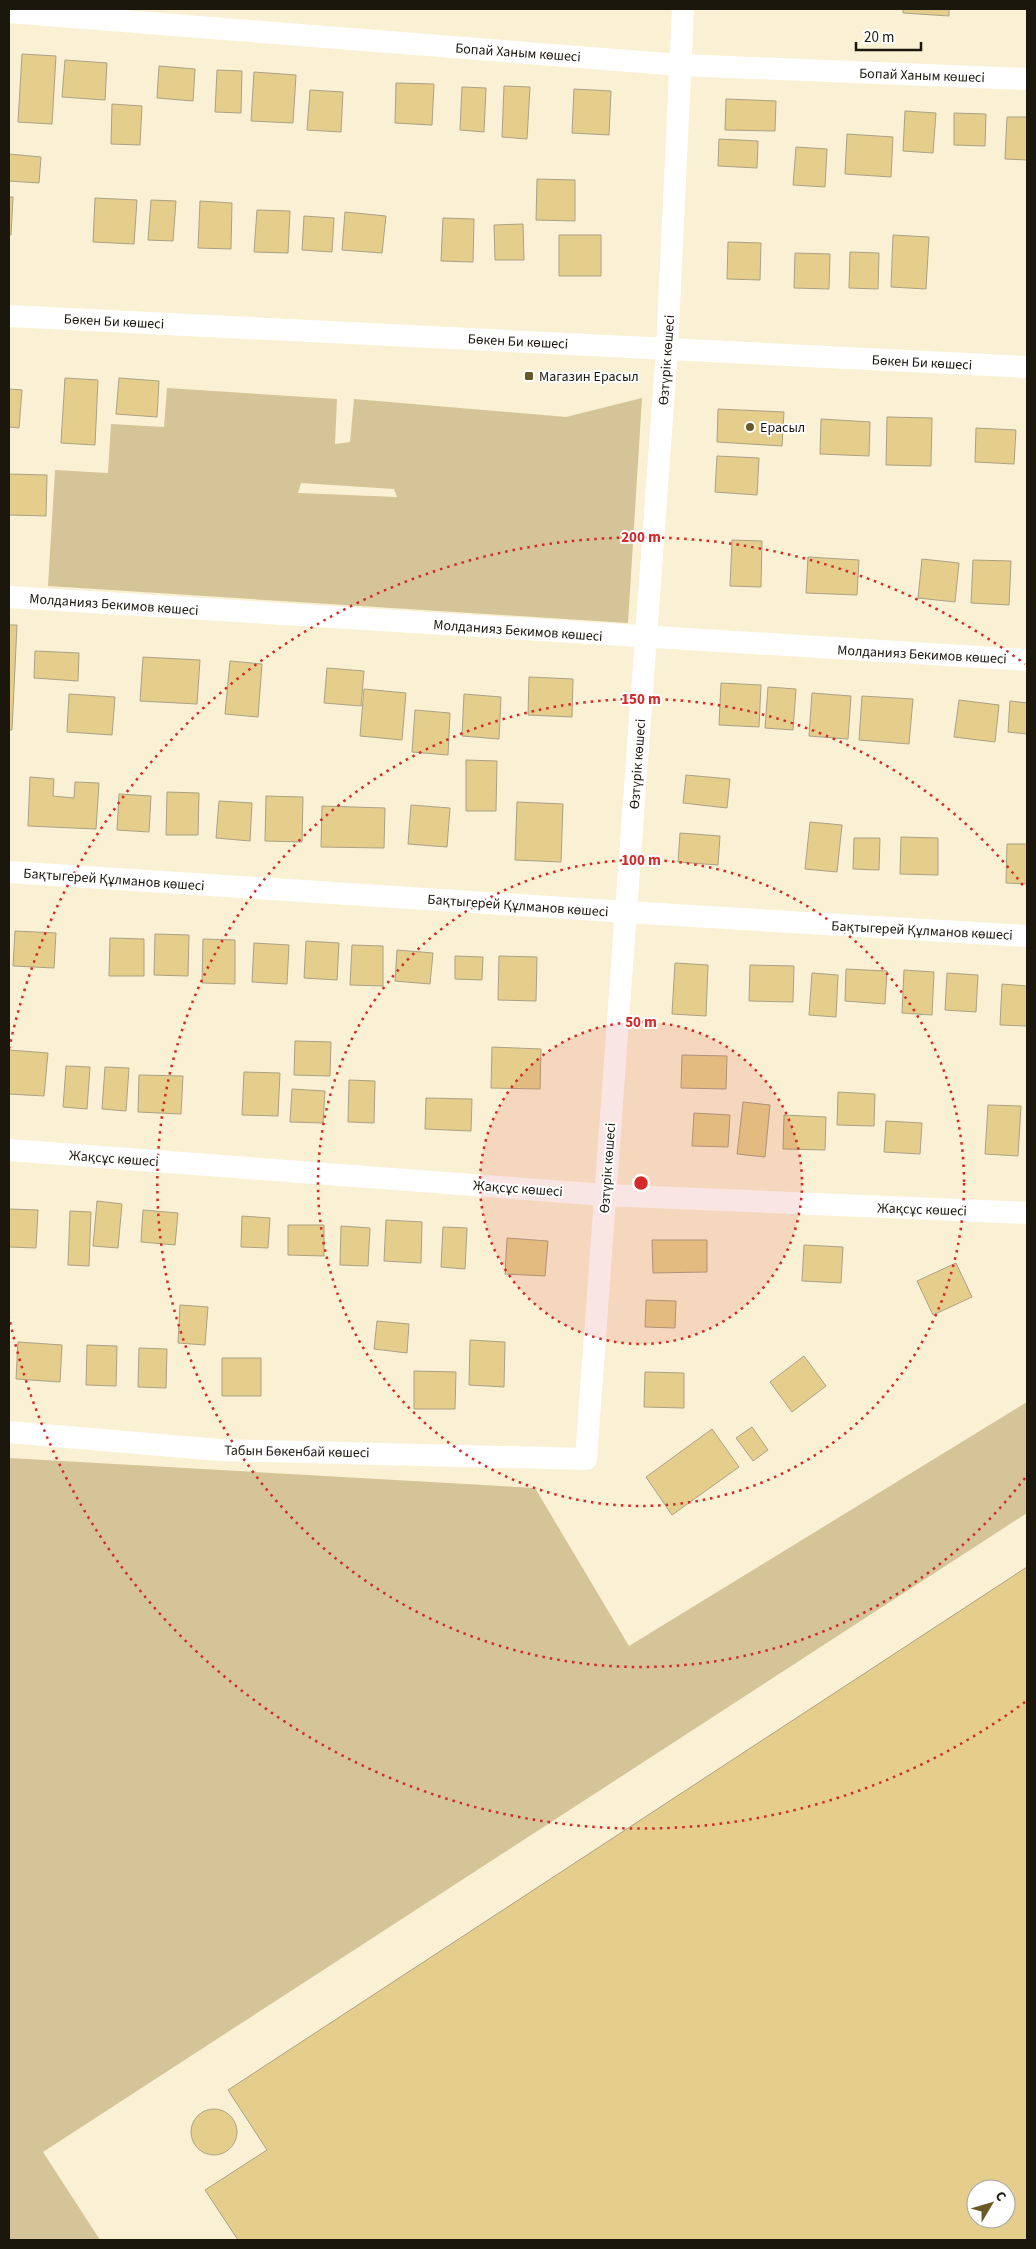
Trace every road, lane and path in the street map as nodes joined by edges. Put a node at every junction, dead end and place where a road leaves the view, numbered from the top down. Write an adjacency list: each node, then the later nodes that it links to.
1 (683, 9): 3 (street, Өзтүрік көшесі)
2 (9, 12): 3 (street, Бопай Ханым көшесі)
3 (680, 65): 4 (street, Бопай Ханым көшесі); 6 (street, Өзтүрік көшесі)
4 (1027, 79)
5 (9, 316): 6 (street, Бөкен Би көшесі)
6 (667, 349): 7 (street, Бөкен Би көшесі); 9 (street, Өзтүрік көшесі)
7 (1027, 367)
8 (9, 597): 9 (street, Молданияз Бекимов көшесі)
9 (646, 638): 10 (street, Молданияз Бекимов көшесі); 12 (street, Өзтүрік көшесі)
10 (1027, 660)
11 (9, 872): 12 (street, Бақтыгерей Құлманов көшесі)
12 (626, 912): 13 (street, Бақтыгерей Құлманов көшесі); 15 (street, Өзтүрік көшесі)
13 (1027, 936)
14 (9, 1150): 15 (street, Жақсұс көшесі)
15 (605, 1195): 16 (street, Жақсұс көшесі); 18 (street, Өзтүрік көшесі)
16 (1027, 1213)
17 (9, 1432): 18 (street, Табын Бөкенбай көшесі)
18 (586, 1459)

